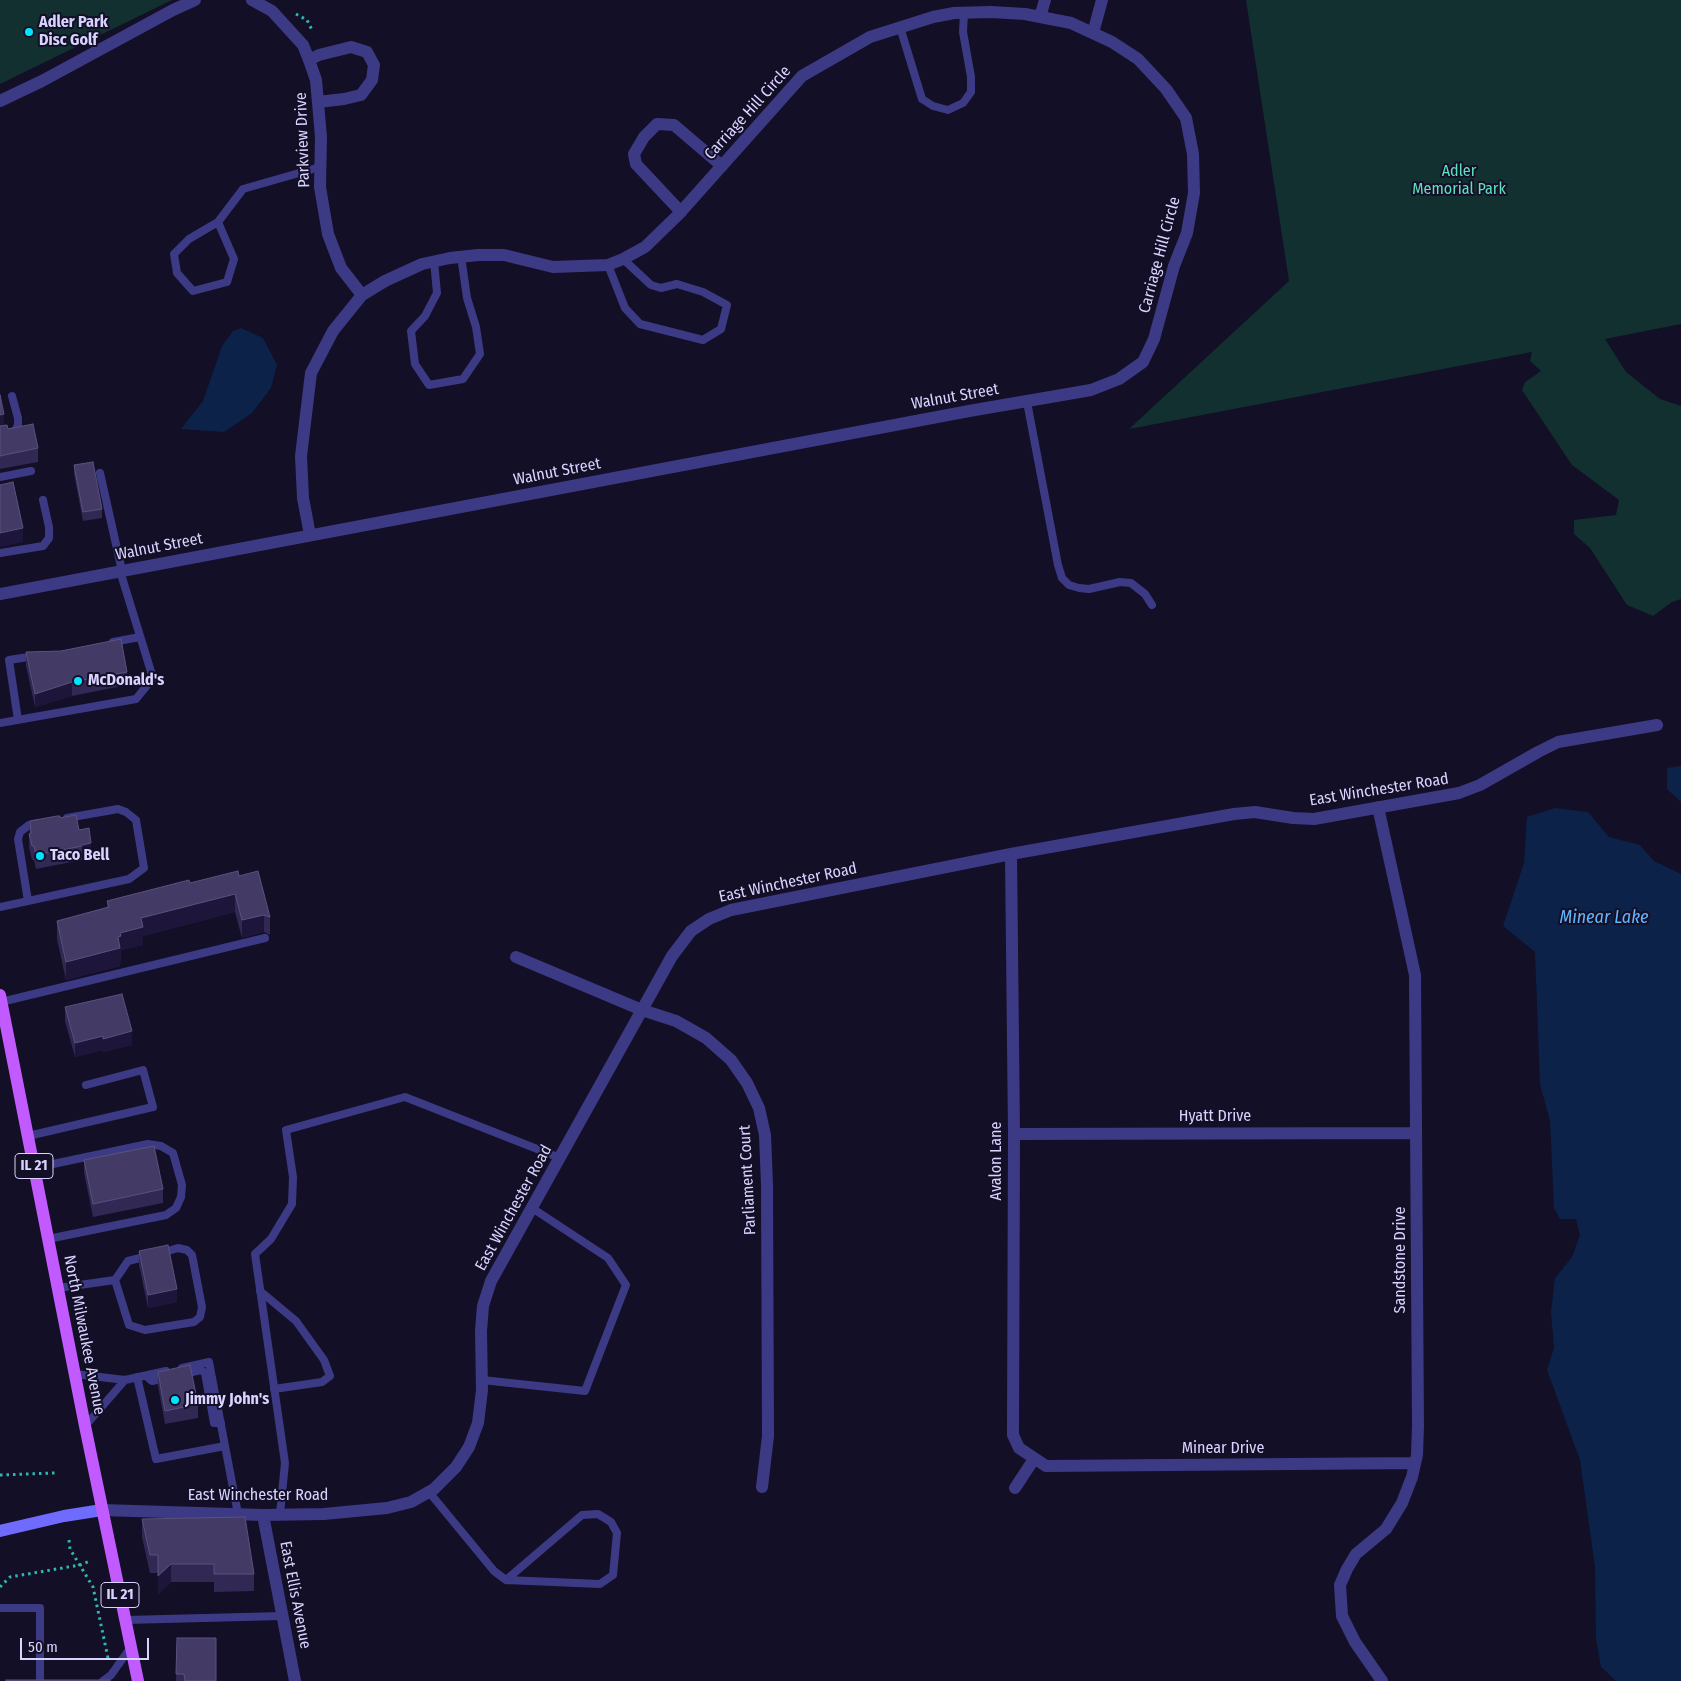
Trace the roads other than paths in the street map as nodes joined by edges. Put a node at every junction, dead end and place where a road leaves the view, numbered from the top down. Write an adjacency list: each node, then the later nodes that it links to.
1 (195, 0): 10 (street)
2 (252, 0): 9 (street, Parkview Drive)
3 (1045, 0): 6 (street)
4 (1102, 0): 8 (street)
5 (964, 13): 6 (street, Carriage Hill Circle); 7 (street, Carriage Hill Circle); 7 (lane)
6 (1040, 17): 8 (street, Carriage Hill Circle)
7 (900, 27): 12 (street, Carriage Hill Circle)
8 (1093, 33): 21 (street, Carriage Hill Circle)
9 (309, 60): 11 (street, Parkview Drive); 11 (street)
10 (0, 101)
11 (318, 102): 13 (street, Parkview Drive)
12 (722, 166): 14 (street, Carriage Hill Circle); 14 (street)
13 (320, 167): 15 (lane); 20 (street, Parkview Drive)
14 (681, 212): 17 (street, Carriage Hill Circle)
15 (218, 222): 15 (lane)
16 (461, 256): 18 (street, Carriage Hill Circle); 18 (lane); 19 (street, Carriage Hill Circle)
17 (623, 259): 19 (street, Carriage Hill Circle); 19 (lane)
18 (434, 261): 20 (street, Carriage Hill Circle)
19 (608, 265)
20 (362, 294): 29 (street, Carriage Hill Circle)
21 (1119, 379): 23 (street, Walnut Street)
22 (12, 396): 24 (lane)
23 (1027, 402): 29 (street, Walnut Street); 33 (lane)
24 (0, 434)
25 (31, 471): 27 (lane)
26 (100, 473): 31 (lane)
27 (0, 477)
28 (43, 500): 30 (lane)
29 (310, 535): 31 (street, Walnut Street)
30 (0, 553)
31 (121, 571): 32 (street, Walnut Street); 34 (lane)
32 (0, 594)
33 (1152, 605)
34 (140, 637): 35 (lane); 37 (lane)
35 (103, 644)
36 (46, 654): 37 (lane)
37 (18, 720): 38 (lane)
38 (0, 723)
39 (1657, 724): 40 (street, East Winchester Road)
40 (1378, 807): 43 (street, East Winchester Road); 51 (street, Sandstone Drive)
41 (57, 820): 44 (lane)
42 (48, 822): 44 (lane)
43 (1011, 854): 49 (street, East Winchester Road); 52 (street, Avalon Lane)
44 (28, 901): 45 (lane)
45 (0, 907)
46 (265, 938): 48 (lane)
47 (516, 957): 49 (street, Parliament Court)
48 (1, 999): 53 (main road, North Milwaukee Avenue / IL 21)
49 (642, 1010): 54 (street, East Winchester Road); 71 (street, Parliament Court)
50 (86, 1085): 53 (lane)
51 (1416, 1133): 52 (street, Hyatt Drive); 70 (street, Sandstone Drive)
52 (1014, 1134): 69 (street, Avalon Lane)
53 (28, 1136): 55 (main road, North Milwaukee Avenue / IL 21)
54 (560, 1158): 56 (street, East Winchester Road); 60 (lane)
55 (34, 1168): 57 (main road, North Milwaukee Avenue / IL 21); 57 (lane)
56 (532, 1208): 64 (street, East Winchester Road); 64 (lane)
57 (48, 1239): 59 (main road, North Milwaukee Avenue / IL 21)
58 (115, 1280): 58 (lane); 59 (lane)
59 (58, 1288): 61 (main road, North Milwaukee Avenue / IL 21)
60 (260, 1291): 65 (lane); 65 (lane)
61 (75, 1374): 63 (lane); 67 (main road, North Milwaukee Avenue / IL 21)
62 (142, 1376): 63 (lane); 66 (lane); 66 (lane); 68 (lane)
63 (125, 1380): 67 (lane)
64 (482, 1380): 73 (street, East Winchester Road)
65 (274, 1389): 76 (lane)
66 (221, 1423): 68 (lane)
67 (85, 1426): 74 (main road, North Milwaukee Avenue / IL 21)
68 (226, 1446): 75 (lane)
69 (1034, 1460): 70 (street, Minear Drive); 72 (street)
70 (1415, 1464): 88 (street, Sandstone Drive)
71 (762, 1487)
72 (1015, 1488)
73 (430, 1492): 76 (street, East Winchester Road); 79 (lane)
74 (102, 1510): 75 (street, East Winchester Road); 78 (main road); 82 (main road, North Milwaukee Avenue / IL 21)
75 (238, 1514): 77 (street, East Winchester Road)
76 (280, 1514): 77 (street, East Winchester Road)
77 (263, 1515): 81 (street, East Ellis Avenue)
78 (0, 1532)
79 (506, 1580): 79 (lane)
80 (0, 1608): 84 (lane)
81 (283, 1616): 82 (lane); 87 (street, East Ellis Avenue)
82 (125, 1620): 83 (main road, North Milwaukee Avenue / IL 21)
83 (131, 1647): 85 (lane); 86 (main road, North Milwaukee Avenue / IL 21)
84 (40, 1681)
85 (103, 1681)
86 (138, 1681)
87 (296, 1681)
88 (1382, 1681)

